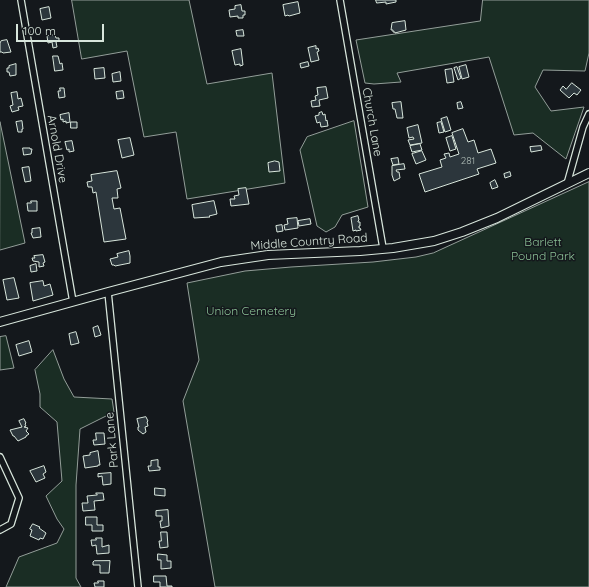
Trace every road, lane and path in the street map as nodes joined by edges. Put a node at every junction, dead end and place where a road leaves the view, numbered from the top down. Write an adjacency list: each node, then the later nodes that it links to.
1 (21, 0): 8 (street, Arnold Drive)
2 (340, 0): 6 (street, Church Lane)
3 (589, 114): 5 (street)
4 (589, 173): 5 (main road, Middle Country Road)
5 (567, 184): 6 (main road, Middle Country Road)
6 (383, 248): 7 (main road, Middle Country Road)
7 (108, 292): 8 (main road, Middle Country Road); 12 (street, Park Lane)
8 (73, 302): 9 (main road, Middle Country Road)
9 (0, 322)
10 (0, 457): 11 (street)
11 (0, 530)
12 (138, 587)

